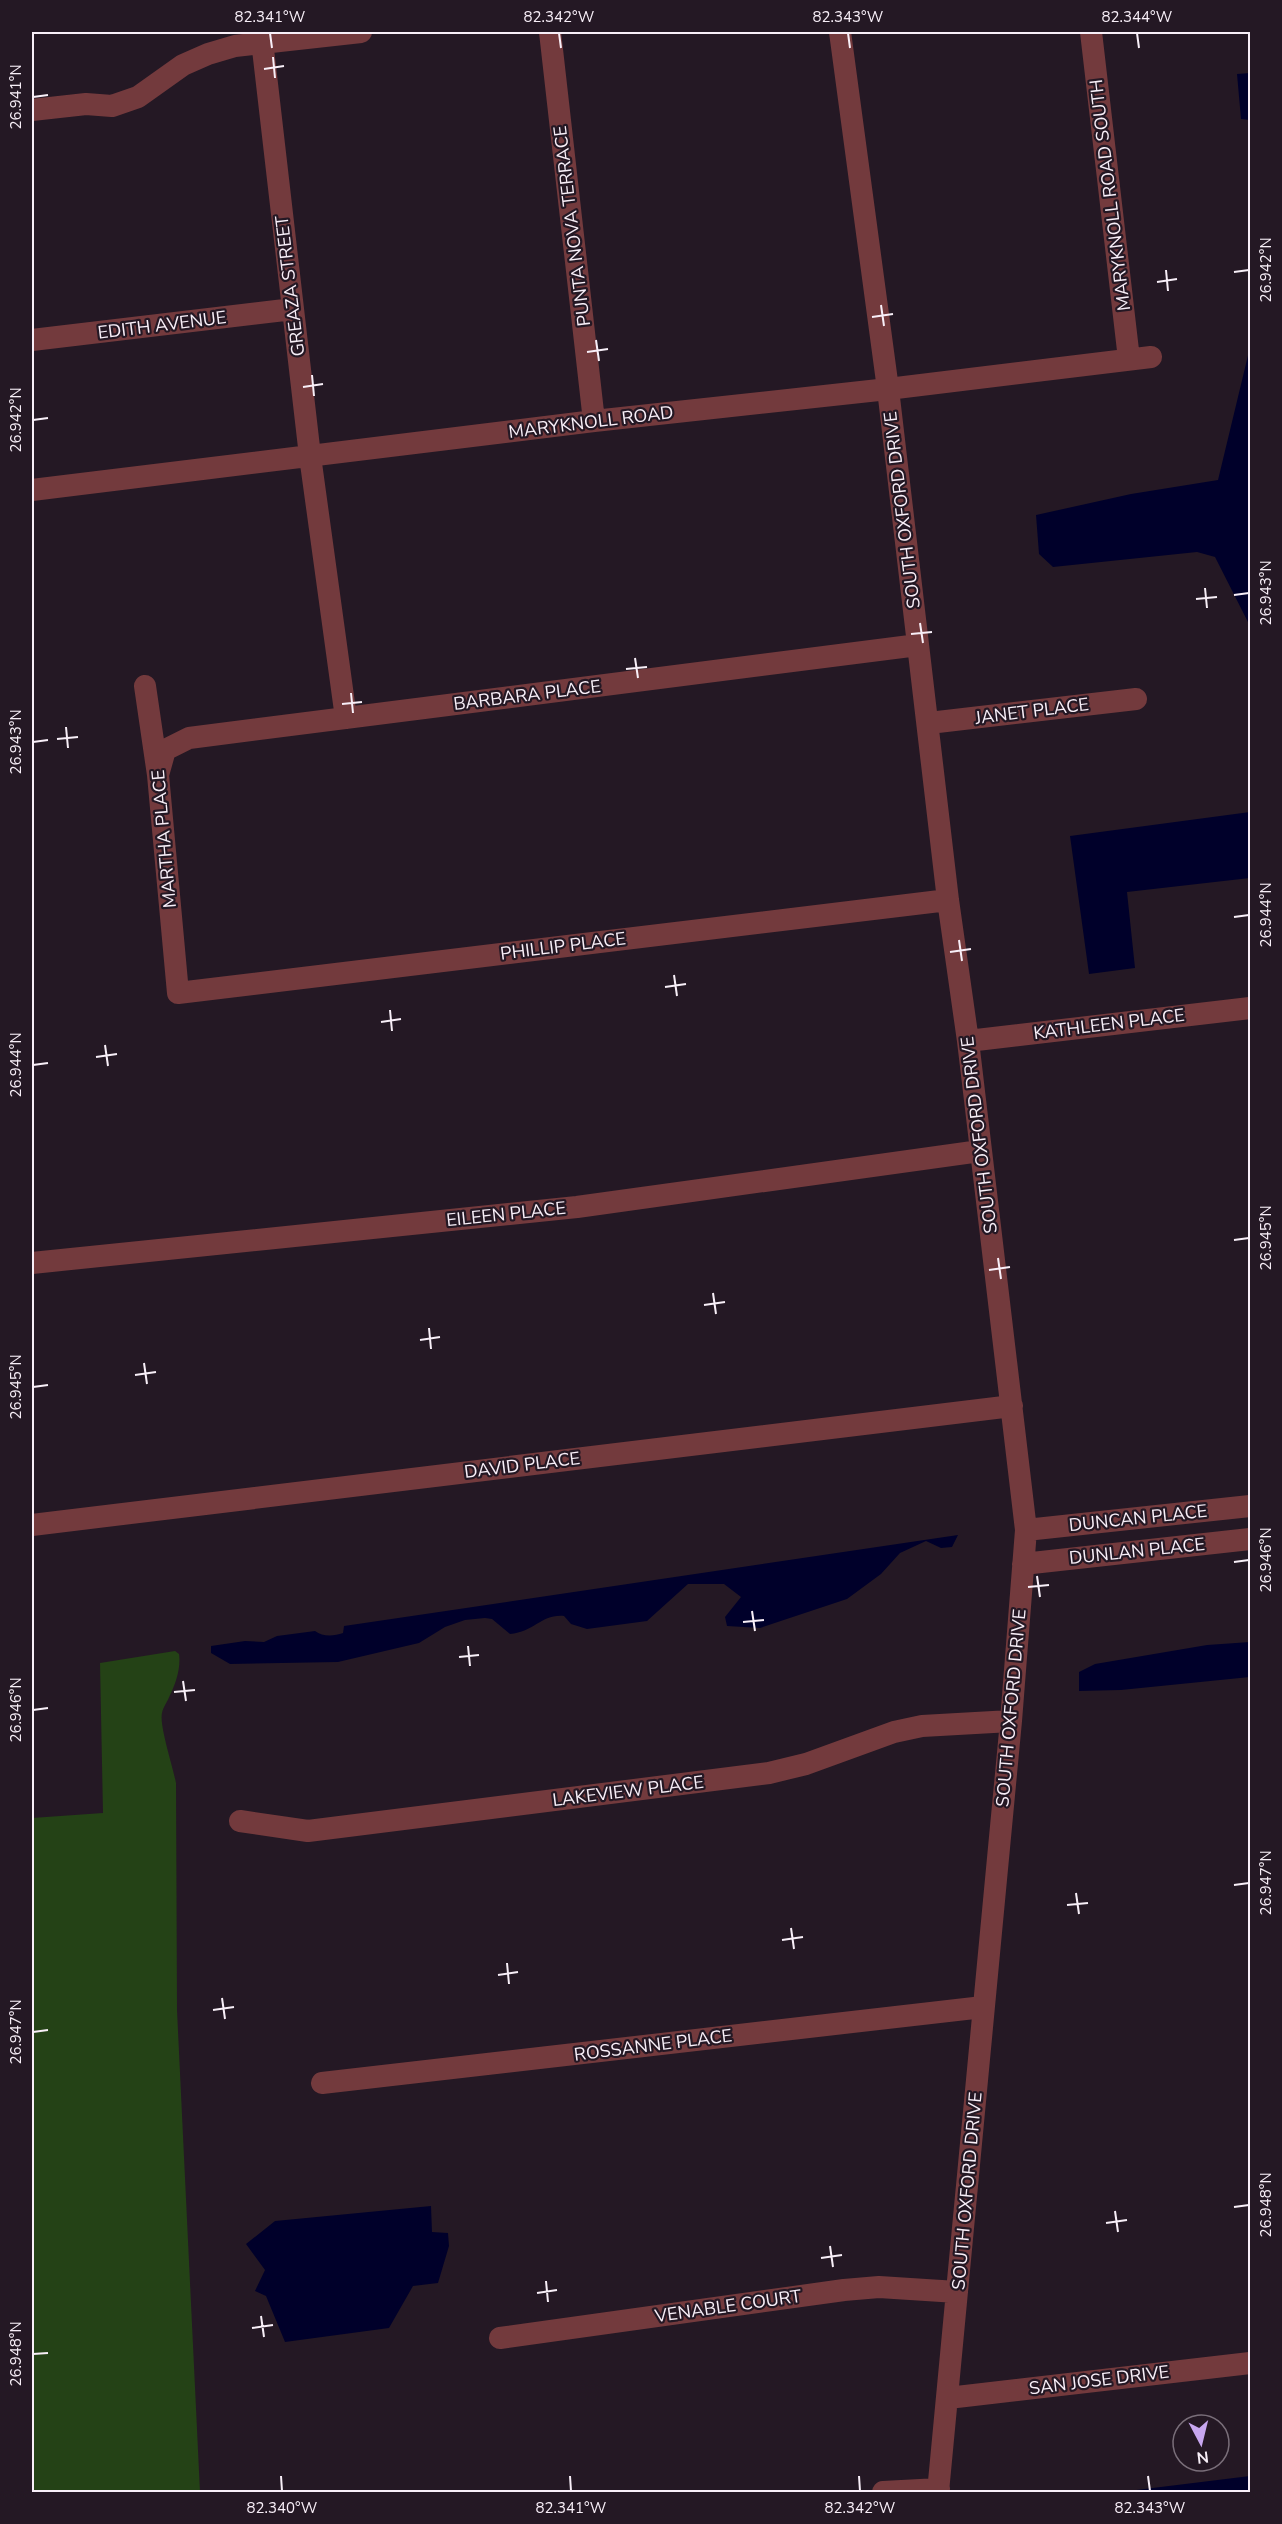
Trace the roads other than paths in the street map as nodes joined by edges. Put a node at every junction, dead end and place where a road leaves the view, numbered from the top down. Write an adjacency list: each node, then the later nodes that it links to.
1 (361, 32): 5 (street)
2 (550, 32): 11 (street, PUNTA NOVA TERRACE)
3 (840, 32): 10 (street, SOUTH OXFORD DRIVE)
4 (1091, 32): 9 (street, MARYKNOLL ROAD SOUTH)
5 (262, 37): 6 (street); 7 (street, GREAZA STREET)
6 (32, 110)
7 (293, 309): 8 (street, EDITH AVENUE); 12 (street, GREAZA STREET)
8 (32, 340)
9 (1140, 358): 10 (street, MARYKNOLL ROAD)
10 (888, 389): 11 (street, MARYKNOLL ROAD); 14 (street, SOUTH OXFORD DRIVE)
11 (594, 421): 12 (street, MARYKNOLL ROAD)
12 (310, 456): 13 (street, MARYKNOLL ROAD); 17 (street, GREAZA STREET)
13 (32, 490)
14 (918, 645): 17 (street, BARBARA PLACE); 18 (street, SOUTH OXFORD DRIVE)
15 (145, 686): 19 (street, MARTHA PLACE)
16 (1136, 699): 18 (street, JANET PLACE)
17 (346, 718): 19 (street, BARBARA PLACE)
18 (929, 723): 20 (street, SOUTH OXFORD DRIVE)
19 (158, 775): 21 (street, MARTHA PLACE)
20 (948, 900): 21 (street, PHILLIP PLACE); 23 (street, SOUTH OXFORD DRIVE)
21 (178, 993)
22 (1251, 1008): 23 (street, KATHLEEN PLACE)
23 (968, 1041): 24 (street, SOUTH OXFORD DRIVE)
24 (980, 1152): 25 (street, EILEEN PLACE); 26 (street, SOUTH OXFORD DRIVE)
25 (32, 1263)
26 (1012, 1406): 28 (street, DAVID PLACE); 29 (street, SOUTH OXFORD DRIVE)
27 (1251, 1506): 29 (street, DUNCAN PLACE)
28 (32, 1525)
29 (1026, 1530): 31 (street, SOUTH OXFORD DRIVE)
30 (1251, 1539): 31 (street, DUNLAN PLACE)
31 (1023, 1564): 32 (street, SOUTH OXFORD DRIVE)
32 (1011, 1721): 33 (street, LAKEVIEW PLACE); 34 (street, SOUTH OXFORD DRIVE)
33 (240, 1821)
34 (983, 2007): 35 (street, ROSSANNE PLACE); 36 (street, SOUTH OXFORD DRIVE)
35 (322, 2083)
36 (957, 2292): 37 (street, VENABLE COURT); 39 (street, SOUTH OXFORD DRIVE)
37 (500, 2338)
38 (1251, 2363): 39 (street, SAN JOSE DRIVE)
39 (948, 2398): 40 (street, SOUTH OXFORD DRIVE)
40 (939, 2491): 41 (street)
41 (883, 2493)

